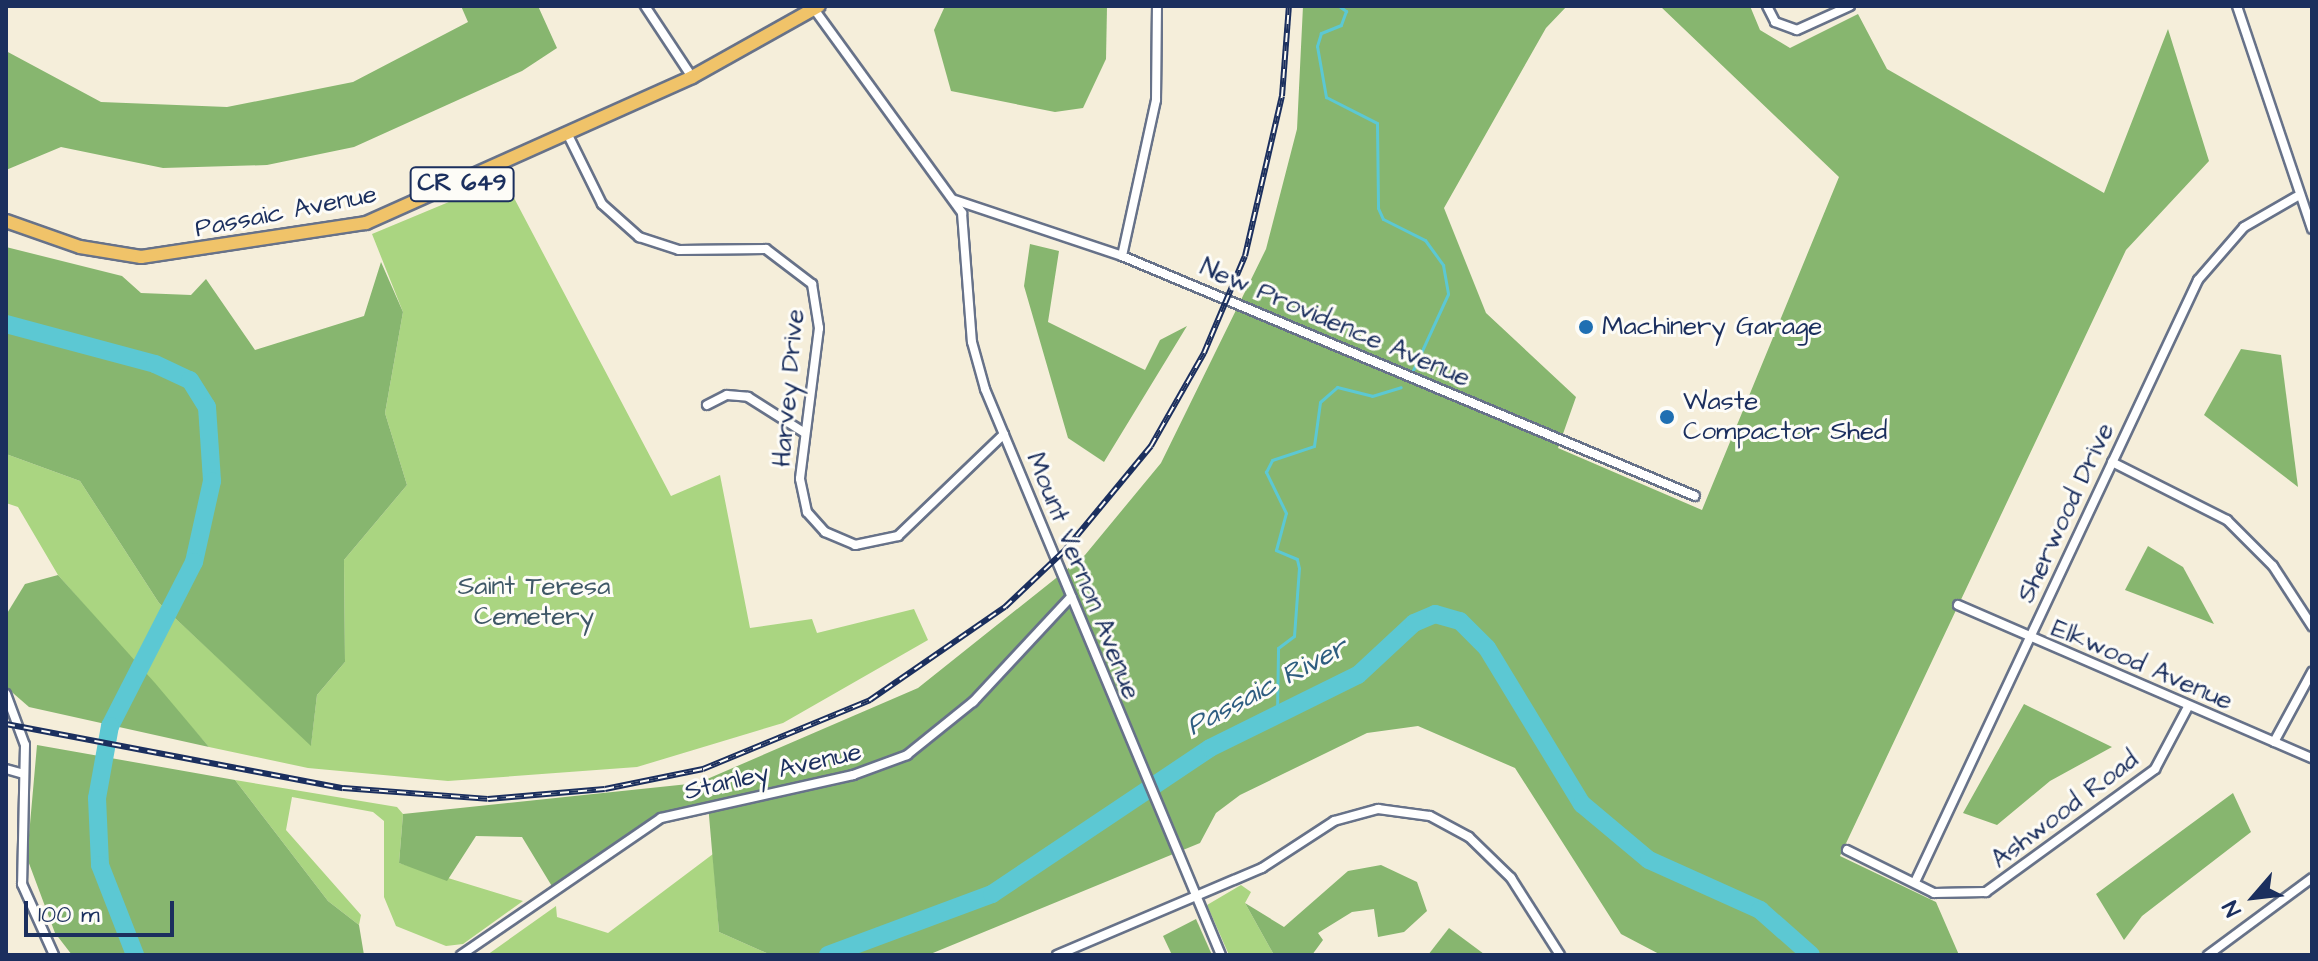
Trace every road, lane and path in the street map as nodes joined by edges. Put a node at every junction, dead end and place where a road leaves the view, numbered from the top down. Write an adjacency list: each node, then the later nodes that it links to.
1 (645, 6): 7 (street)
2 (1157, 6): 13 (street)
3 (1767, 6): 4 (street)
4 (1850, 6)
5 (2237, 6): 9 (street)
6 (816, 8): 7 (main road, Passaic Avenue / CR 649); 10 (street, Mount Vernon Avenue)
7 (692, 77): 8 (main road, Passaic Avenue / CR 649)
8 (568, 135): 11 (main road, Passaic Avenue / CR 649); 15 (street, Harvey Drive)
9 (2296, 197): 12 (street); 17 (street, Sherwood Drive)
10 (955, 200): 13 (street, New Providence Avenue); 16 (street, Mount Vernon Avenue)
11 (6, 221)
12 (2312, 229)
13 (1122, 256): 18 (street, New Providence Avenue)
14 (707, 405): 15 (street)
15 (805, 433): 16 (street, Harvey Drive)
16 (1004, 434): 19 (street, Mount Vernon Avenue)
17 (2112, 462): 21 (street); 22 (street, Sherwood Drive)
18 (1695, 496)
19 (1071, 597): 33 (street, Mount Vernon Avenue); 35 (street, Stanley Avenue)
20 (1958, 605): 22 (street, Elkwood Avenue)
21 (2312, 626)
22 (2028, 640): 25 (street, Elkwood Avenue); 32 (street, Sherwood Drive)
23 (2312, 672): 26 (street)
24 (6, 694): 29 (street)
25 (2188, 707): 26 (street, Elkwood Avenue); 32 (street, Ashwood Road)
26 (2274, 742): 27 (street, Elkwood Avenue)
27 (2312, 758)
28 (6, 769): 29 (street)
29 (23, 774): 34 (street)
30 (1847, 850): 32 (street, Ashwood Road)
31 (2312, 878): 39 (street)
32 (1915, 882)
33 (1197, 896): 36 (street); 37 (street, Mount Vernon Avenue); 38 (street)
34 (54, 955)
35 (461, 955)
36 (1057, 955)
37 (1221, 955)
38 (1560, 955)
39 (2208, 955)

